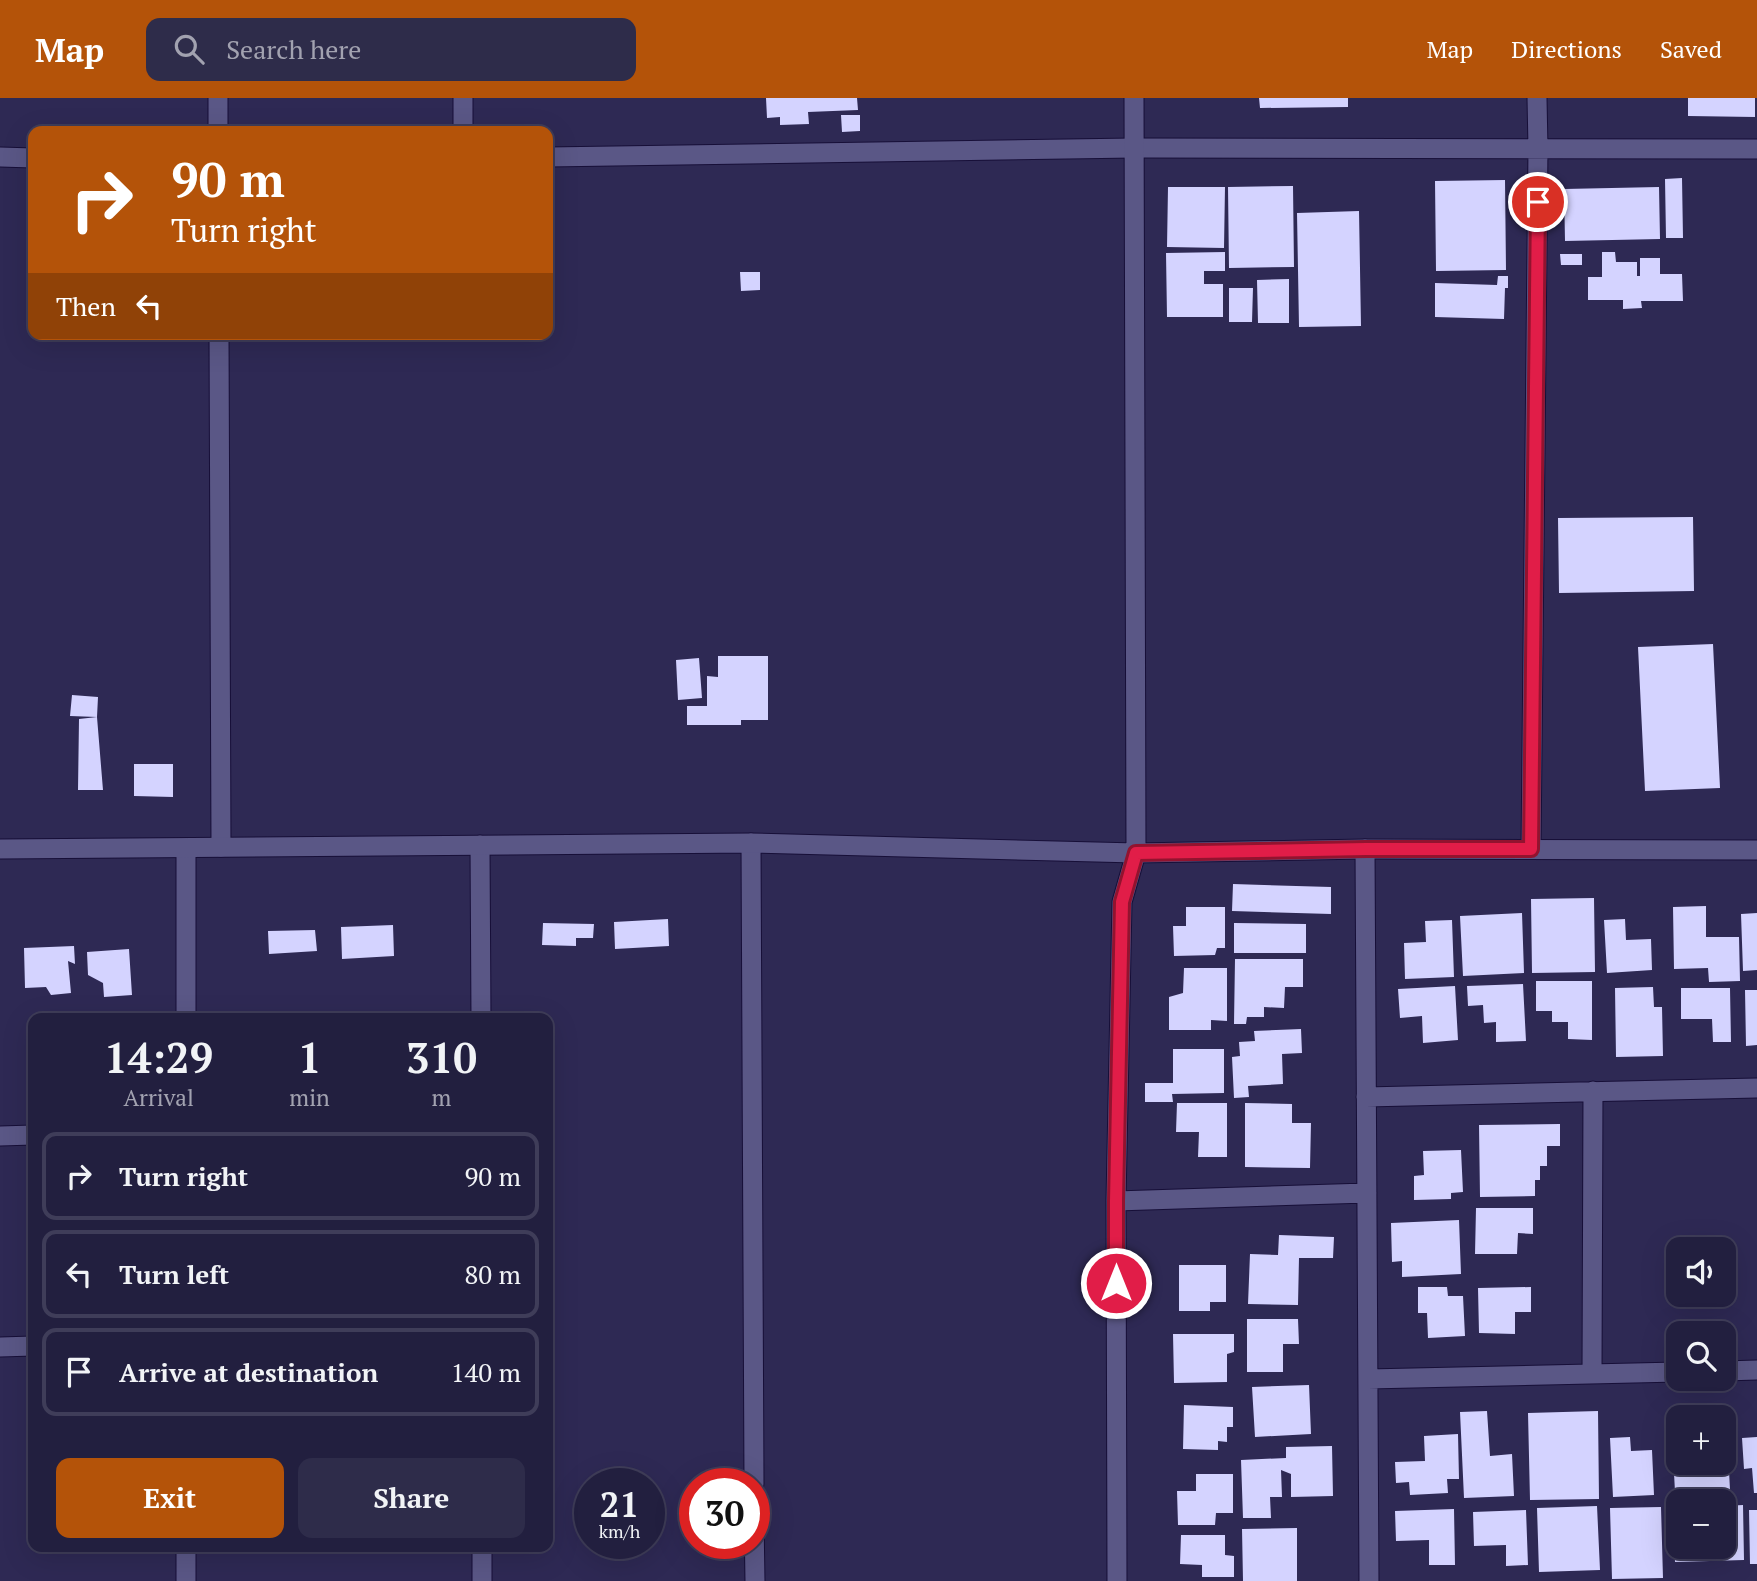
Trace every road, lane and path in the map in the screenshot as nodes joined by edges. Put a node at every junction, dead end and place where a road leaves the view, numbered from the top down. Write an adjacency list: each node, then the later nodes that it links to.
1 (218, 98): 5 (street)
2 (463, 98): 6 (street)
3 (1134, 98): 7 (street)
4 (1537, 98): 8 (street)
5 (218, 126)
6 (463, 126)
7 (1134, 148): 8 (street); 11 (street); 22 (street)
8 (1538, 149): 9 (street); 20 (street)
9 (1757, 149)
10 (0, 157): 12 (street)
11 (553, 157)
12 (28, 158)
13 (219, 340): 17 (street)
14 (751, 843): 15 (street); 22 (street); 39 (street)
15 (480, 845): 17 (street); 24 (street)
16 (186, 848): 17 (street); 18 (street); 23 (street)
17 (221, 848)
18 (0, 849)
19 (1366, 849): 20 (street); 22 (street); 27 (street)
20 (1531, 849): 21 (street)
21 (1757, 850)
22 (1136, 853): 31 (street)
23 (186, 1013)
24 (481, 1013)
25 (1757, 1088): 26 (street)
26 (1593, 1091): 27 (street); 37 (street)
27 (1366, 1097): 30 (street)
28 (28, 1135): 29 (street)
29 (0, 1136)
30 (1367, 1193): 31 (street); 38 (street)
31 (1116, 1201): 46 (street)
32 (28, 1346): 33 (street)
33 (0, 1347)
34 (1757, 1370): 35 (street)
35 (1736, 1371)
36 (1666, 1372): 37 (street)
37 (1592, 1374): 38 (street)
38 (1368, 1379): 47 (street)
39 (754, 1468)
40 (186, 1552): 43 (street)
41 (482, 1552): 44 (street)
42 (755, 1559): 45 (street)
43 (186, 1581)
44 (482, 1581)
45 (755, 1581)
46 (1117, 1581)
47 (1369, 1581)

